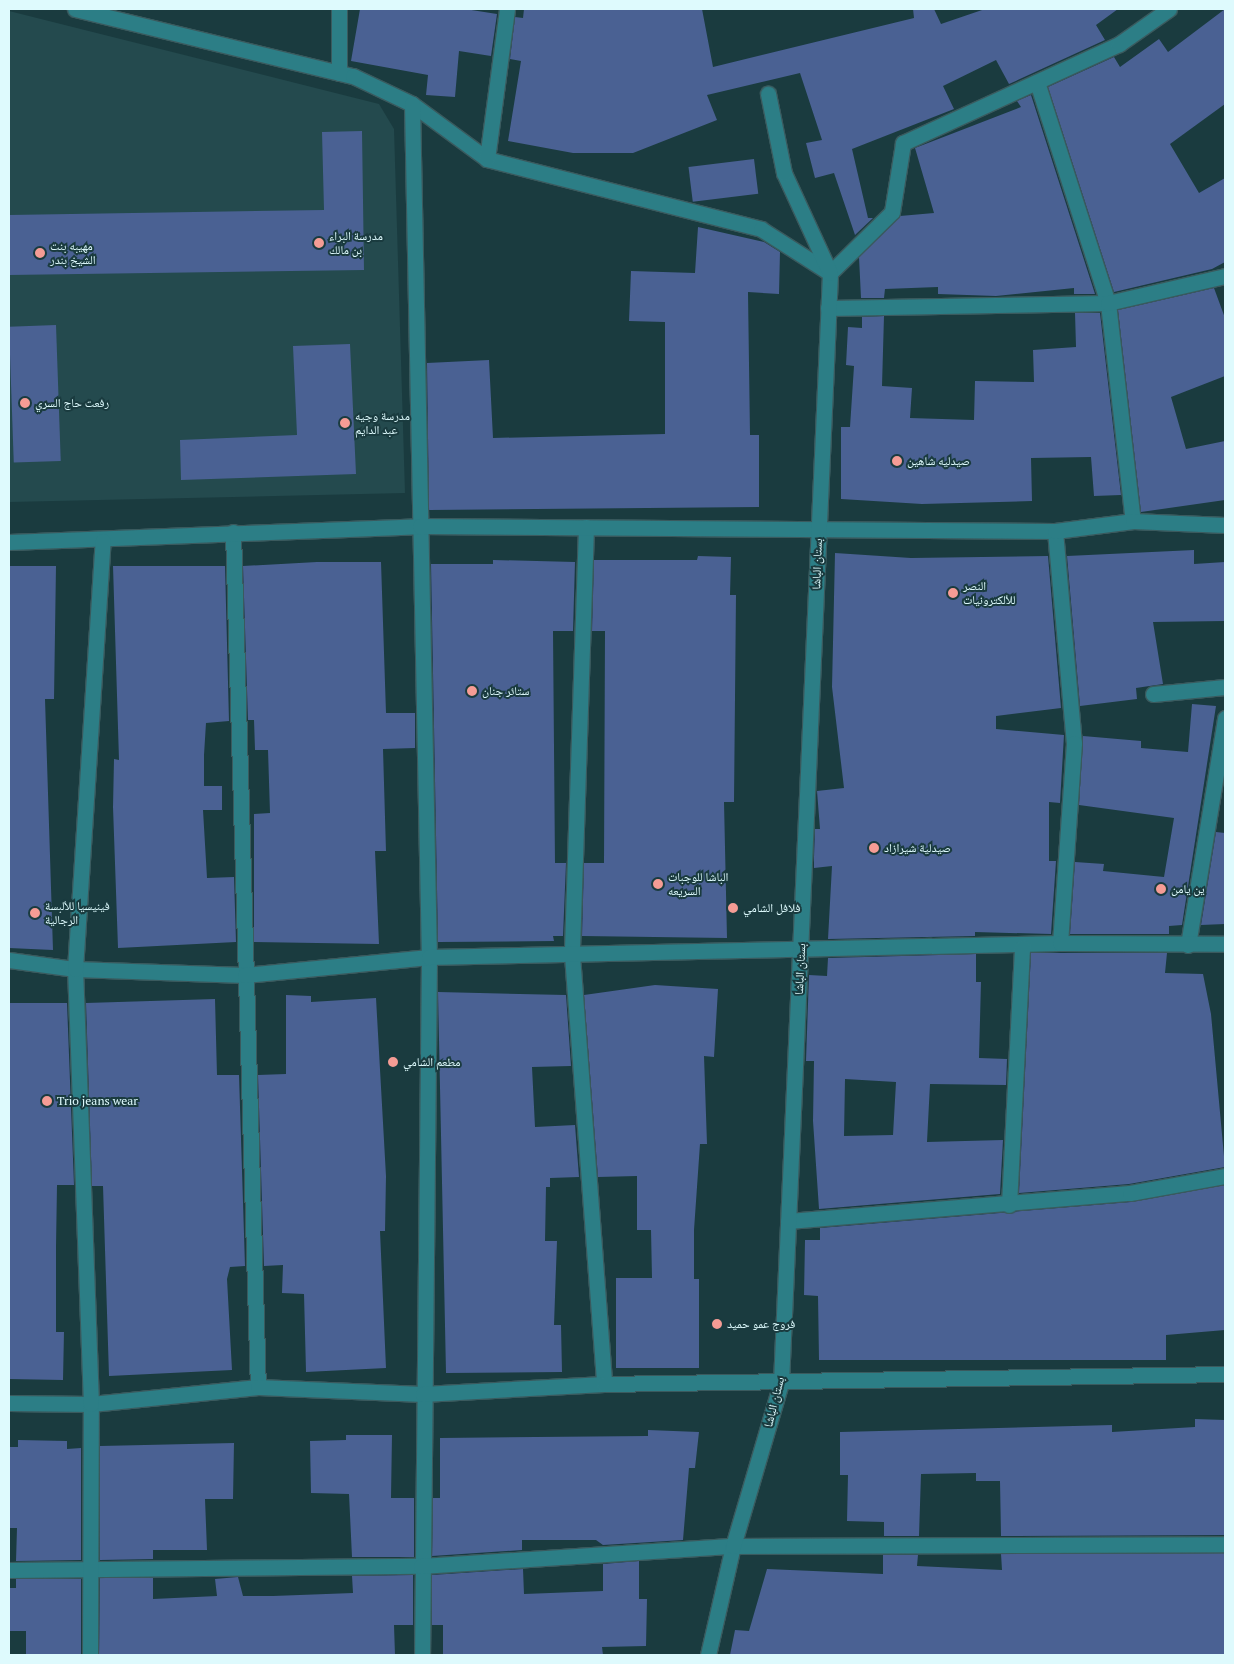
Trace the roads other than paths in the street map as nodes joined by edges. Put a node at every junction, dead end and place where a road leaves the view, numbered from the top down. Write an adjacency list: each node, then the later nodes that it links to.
1 (75, 9): 5 (street)
2 (339, 9): 5 (street)
3 (507, 9): 9 (street)
4 (1169, 9): 6 (street)
5 (339, 73): 8 (street)
6 (1037, 82): 10 (street); 12 (street)
7 (768, 94): 10 (street)
8 (412, 104): 9 (street); 16 (street)
9 (487, 159): 10 (street)
10 (830, 273): 13 (street, بستان الباشا)
11 (1225, 276): 12 (street)
12 (1108, 303): 13 (street); 14 (street)
13 (828, 308): 18 (street, بستان الباشا)
14 (1133, 521): 15 (street); 19 (street)
15 (1225, 525)
16 (420, 526): 17 (street); 20 (street); 32 (street)
17 (586, 527): 18 (street); 31 (street)
18 (819, 528): 19 (street); 30 (street, بستان الباشا)
19 (1055, 531): 26 (street)
20 (232, 532): 21 (street); 35 (street)
21 (103, 541): 22 (street); 34 (street)
22 (9, 542)
23 (1225, 687): 24 (street)
24 (1153, 694)
25 (1225, 718): 28 (street)
26 (1060, 943): 28 (street); 29 (street)
27 (1225, 944): 28 (street)
28 (1188, 945)
29 (1022, 947): 30 (street); 37 (street)
30 (800, 950): 31 (street); 38 (street, بستان الباشا)
31 (572, 956): 32 (street); 41 (street)
32 (429, 957): 35 (street); 43 (street)
33 (9, 960): 34 (street)
34 (75, 968): 35 (street); 45 (street)
35 (244, 975): 42 (street)
36 (1225, 1176): 37 (street)
37 (1009, 1205): 38 (street)
38 (788, 1221): 40 (street, بستان الباشا)
39 (1225, 1374): 40 (street)
40 (781, 1383): 41 (street); 47 (street, بستان الباشا)
41 (604, 1384): 43 (street)
42 (258, 1387): 43 (street); 45 (street)
43 (423, 1394): 48 (street)
44 (9, 1403): 45 (street)
45 (91, 1404): 49 (street)
46 (1225, 1544): 47 (street)
47 (733, 1546): 48 (street); 53 (street, بستان الباشا)
48 (421, 1566): 49 (street); 52 (street)
49 (89, 1569): 50 (street); 51 (street)
50 (9, 1570)
51 (90, 1655)
52 (422, 1655)
53 (708, 1655)

